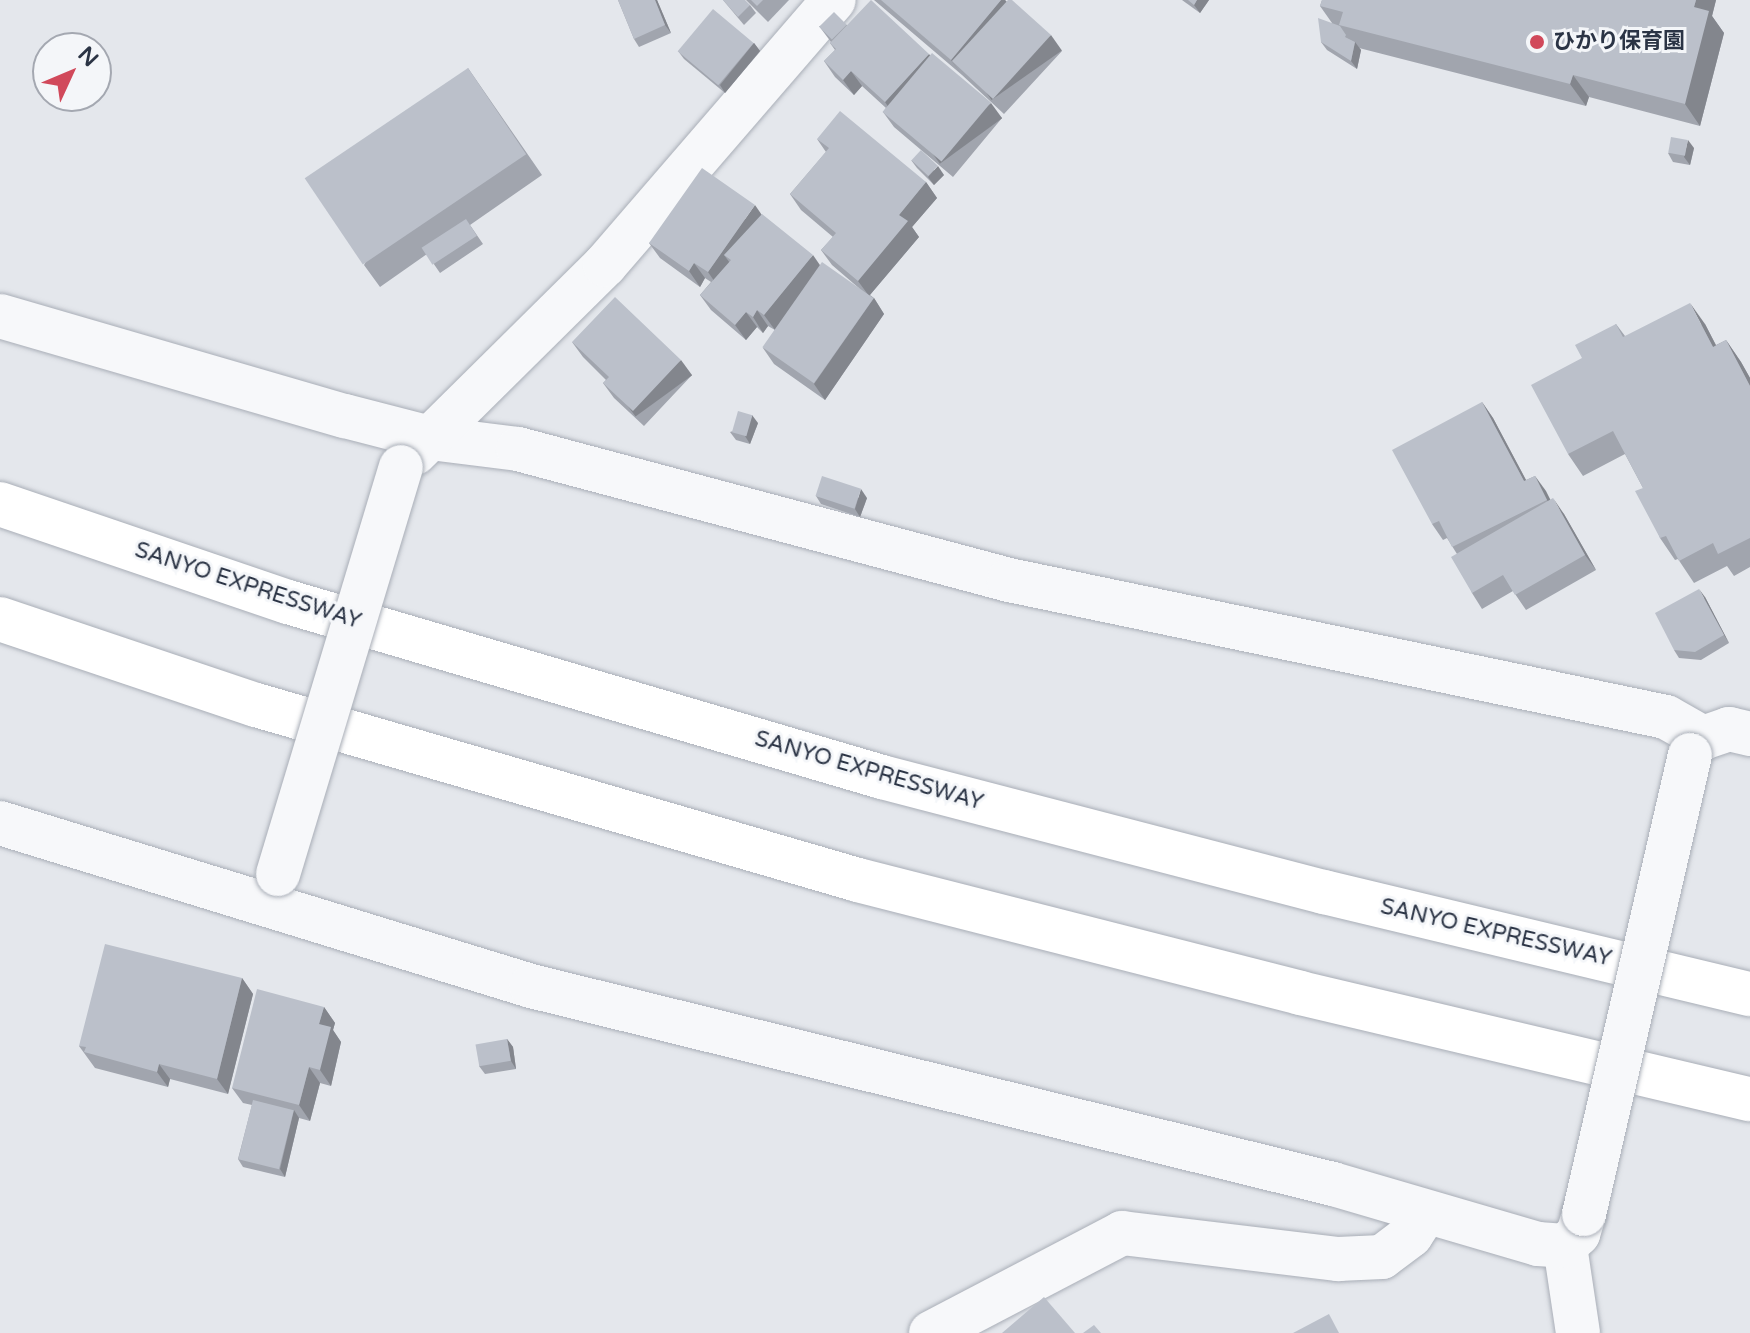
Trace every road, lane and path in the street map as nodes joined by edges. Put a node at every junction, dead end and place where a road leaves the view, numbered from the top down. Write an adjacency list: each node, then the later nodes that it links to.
1 (834, 0): 3 (street)
2 (0, 316): 3 (street)
3 (415, 452): 7 (street); 9 (street, bridge)
4 (0, 504): 10 (highway, SANYO EXPRESSWAY)
5 (0, 619): 11 (highway)
6 (1750, 734): 7 (street)
7 (1696, 747): 13 (street, bridge)
8 (0, 823): 9 (street)
9 (272, 890): 12 (street)
10 (1750, 994)
11 (1750, 1099)
12 (1426, 1212): 13 (street); 14 (street)
13 (1574, 1230): 15 (street)
14 (931, 1333)
15 (1578, 1333)

